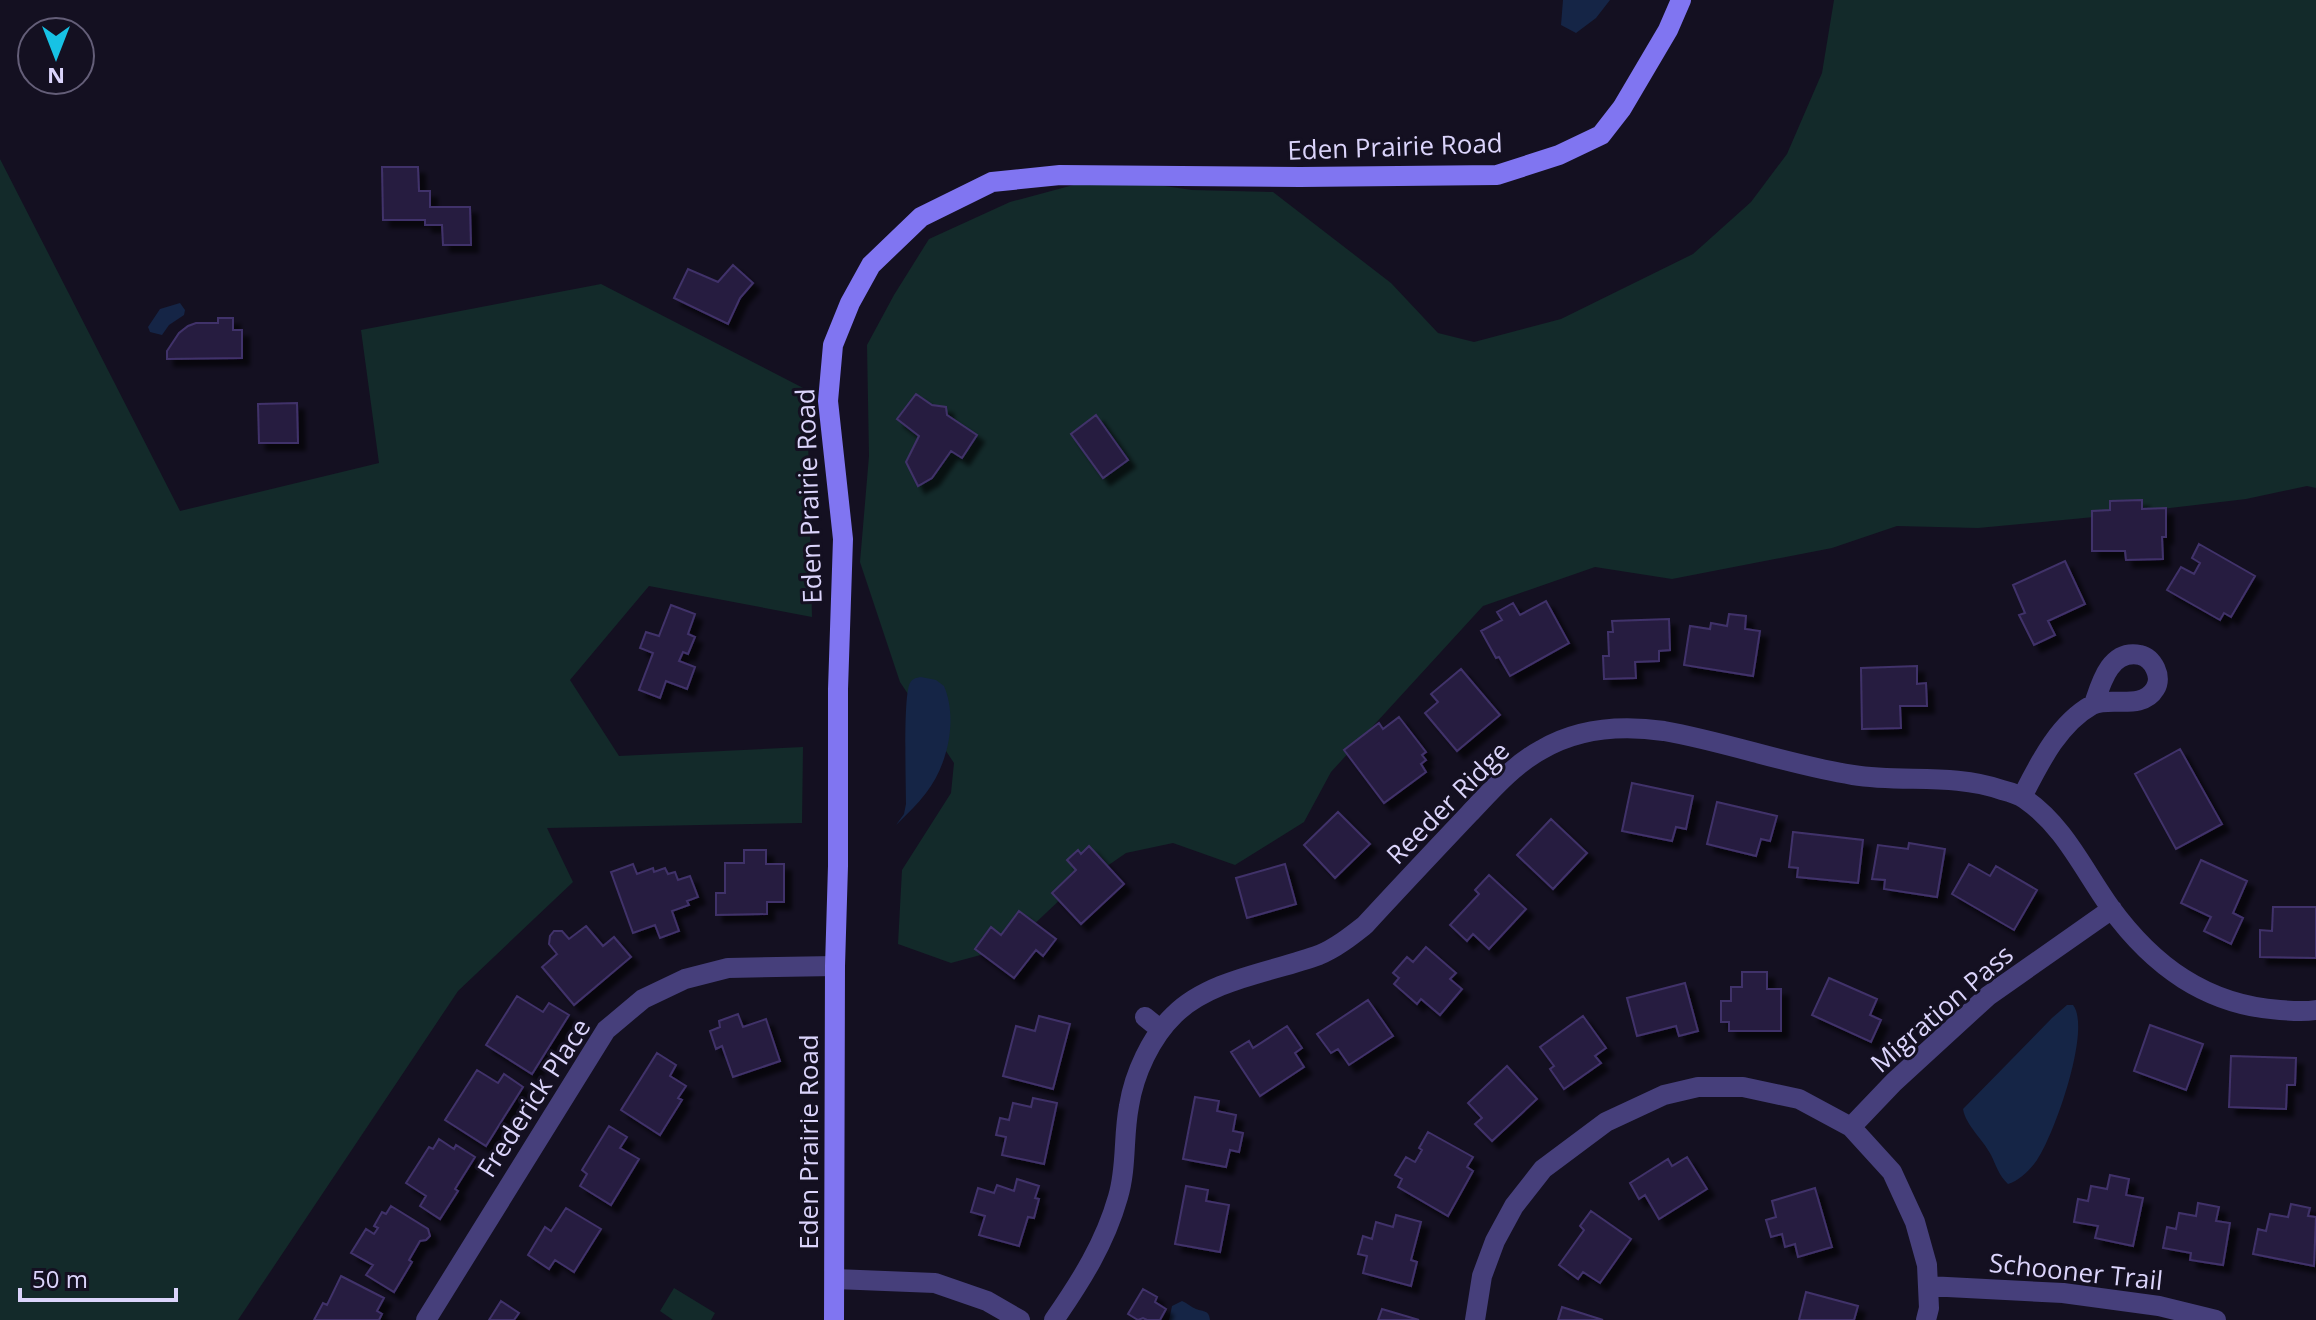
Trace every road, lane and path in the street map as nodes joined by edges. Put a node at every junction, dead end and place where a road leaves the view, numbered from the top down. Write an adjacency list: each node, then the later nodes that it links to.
1 (1681, 0): 5 (street, Eden Prairie Road)
2 (2094, 704): 3 (street)
3 (2022, 797): 4 (street, Reeder Ridge); 13 (street, Reeder Ridge)
4 (2112, 909): 6 (street, Reeder Ridge); 7 (street, Migration Pass)
5 (835, 966): 8 (street, Eden Prairie Road); 10 (street, Frederick Place)
6 (2316, 1010)
7 (1851, 1127): 9 (street); 14 (street)
8 (835, 1279): 11 (street, Eden Prairie Road); 12 (street)
9 (1928, 1286): 15 (street); 16 (street, Schooner Trail)
10 (426, 1320)
11 (834, 1320)
12 (1020, 1320)
13 (1054, 1320)
14 (1475, 1320)
15 (1926, 1320)
16 (2216, 1320)

